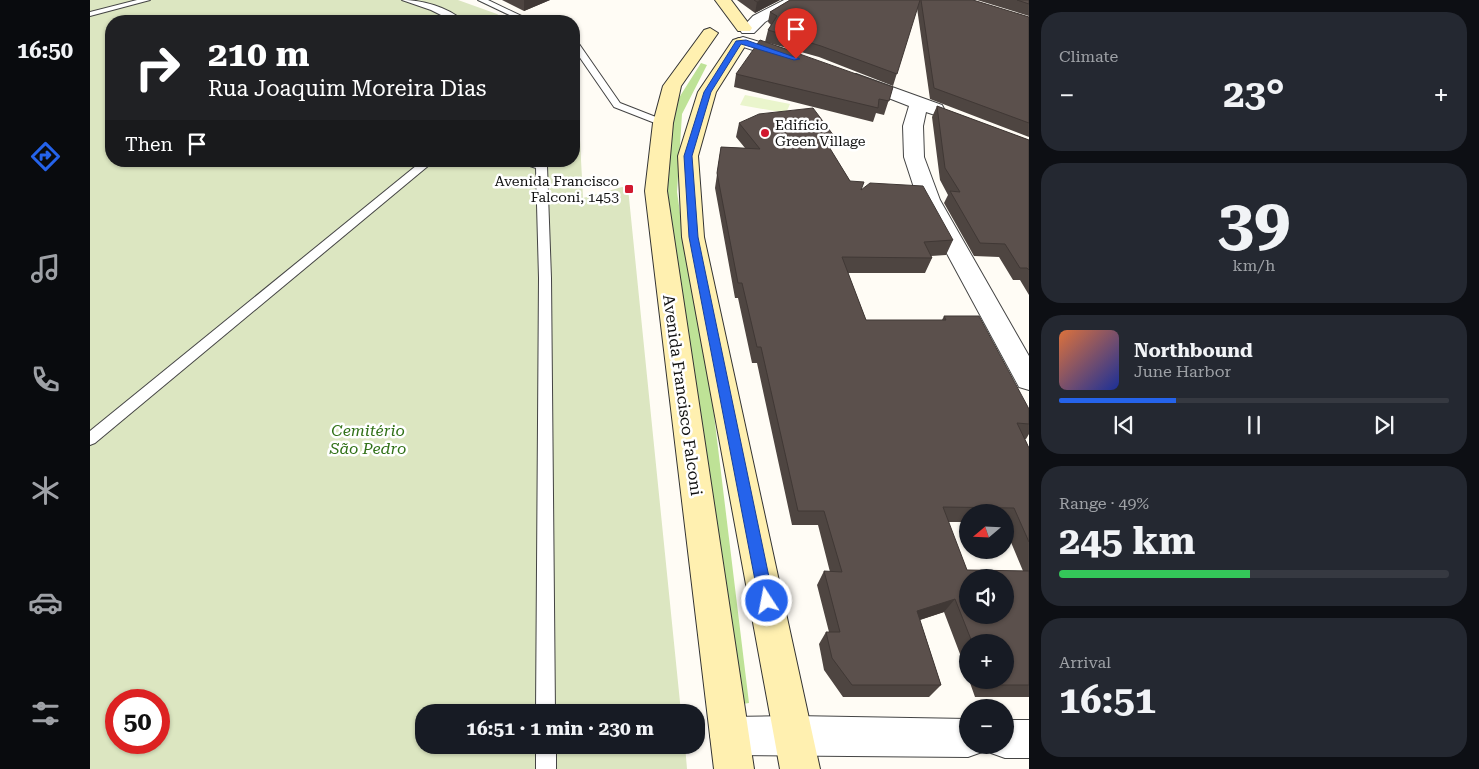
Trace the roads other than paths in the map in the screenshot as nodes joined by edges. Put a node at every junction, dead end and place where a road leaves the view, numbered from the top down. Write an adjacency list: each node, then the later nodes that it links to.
1 (146, 0): 7 (lane)
2 (406, 0): 8 (lane)
3 (482, 0): 9 (lane)
4 (707, 0): 10 (main road)
5 (723, 0): 10 (main road)
6 (795, 0): 10 (street)
7 (90, 14)
8 (447, 15)
9 (515, 15)
10 (736, 34): 12 (street); 16 (main road, Avenida Francisco Falconi); 25 (main road)
11 (580, 51): 16 (lane)
12 (804, 60)
13 (839, 73): 14 (street)
14 (919, 102): 15 (street); 19 (street)
15 (956, 117)
16 (663, 123): 26 (main road, Avenida Francisco Falconi)
17 (423, 167): 20 (lane)
18 (542, 167): 21 (lane)
19 (1029, 380)
20 (90, 439)
21 (546, 704)
22 (959, 739): 25 (street)
23 (1014, 739): 24 (street)
24 (1029, 739)
25 (797, 752): 26 (street)
26 (732, 753)
27 (546, 754): 28 (lane)
28 (546, 769)

